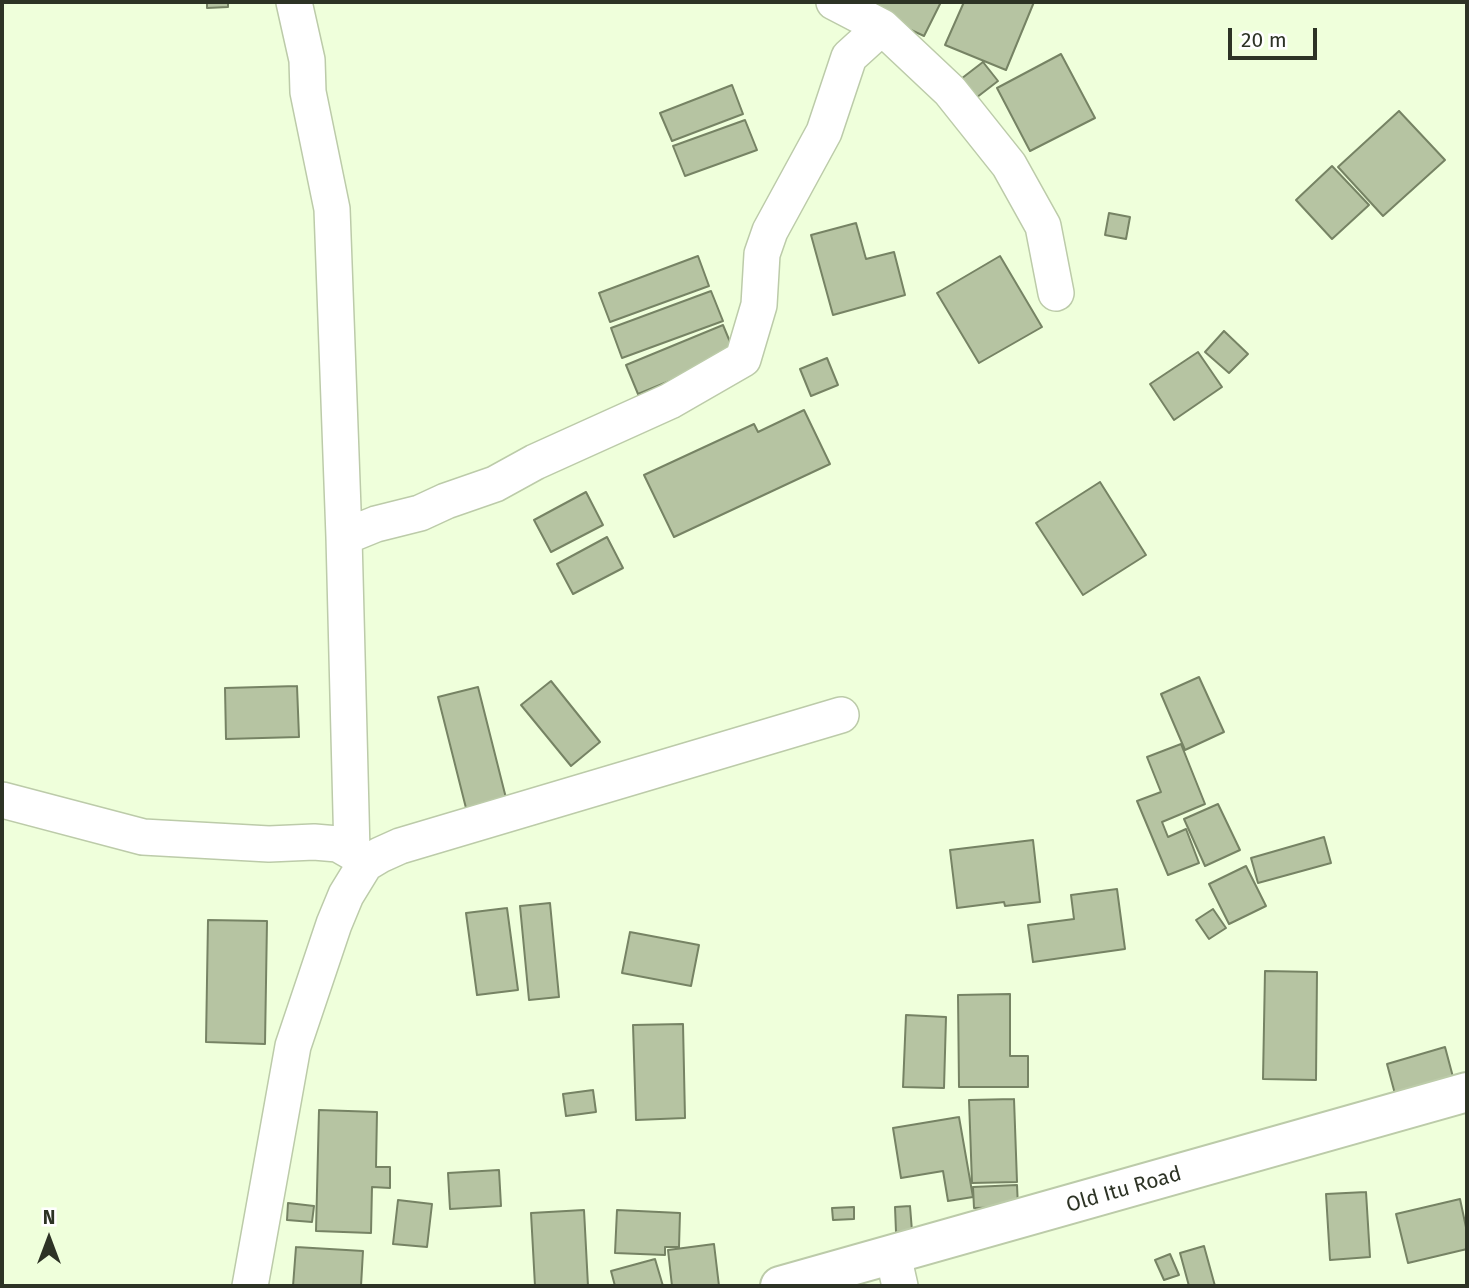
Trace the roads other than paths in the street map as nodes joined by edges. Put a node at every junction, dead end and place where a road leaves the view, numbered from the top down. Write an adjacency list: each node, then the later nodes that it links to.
1 (294, 2): 5 (street)
2 (834, 2): 3 (street)
3 (882, 27): 4 (street); 5 (street)
4 (1056, 293)
5 (344, 537): 8 (street)
6 (841, 715): 8 (street)
7 (2, 800): 8 (street)
8 (359, 858): 11 (street)
9 (1467, 1092): 10 (street, Old Itu Road)
10 (897, 1270): 12 (street, Old Itu Road)
11 (250, 1286)
12 (780, 1286)

